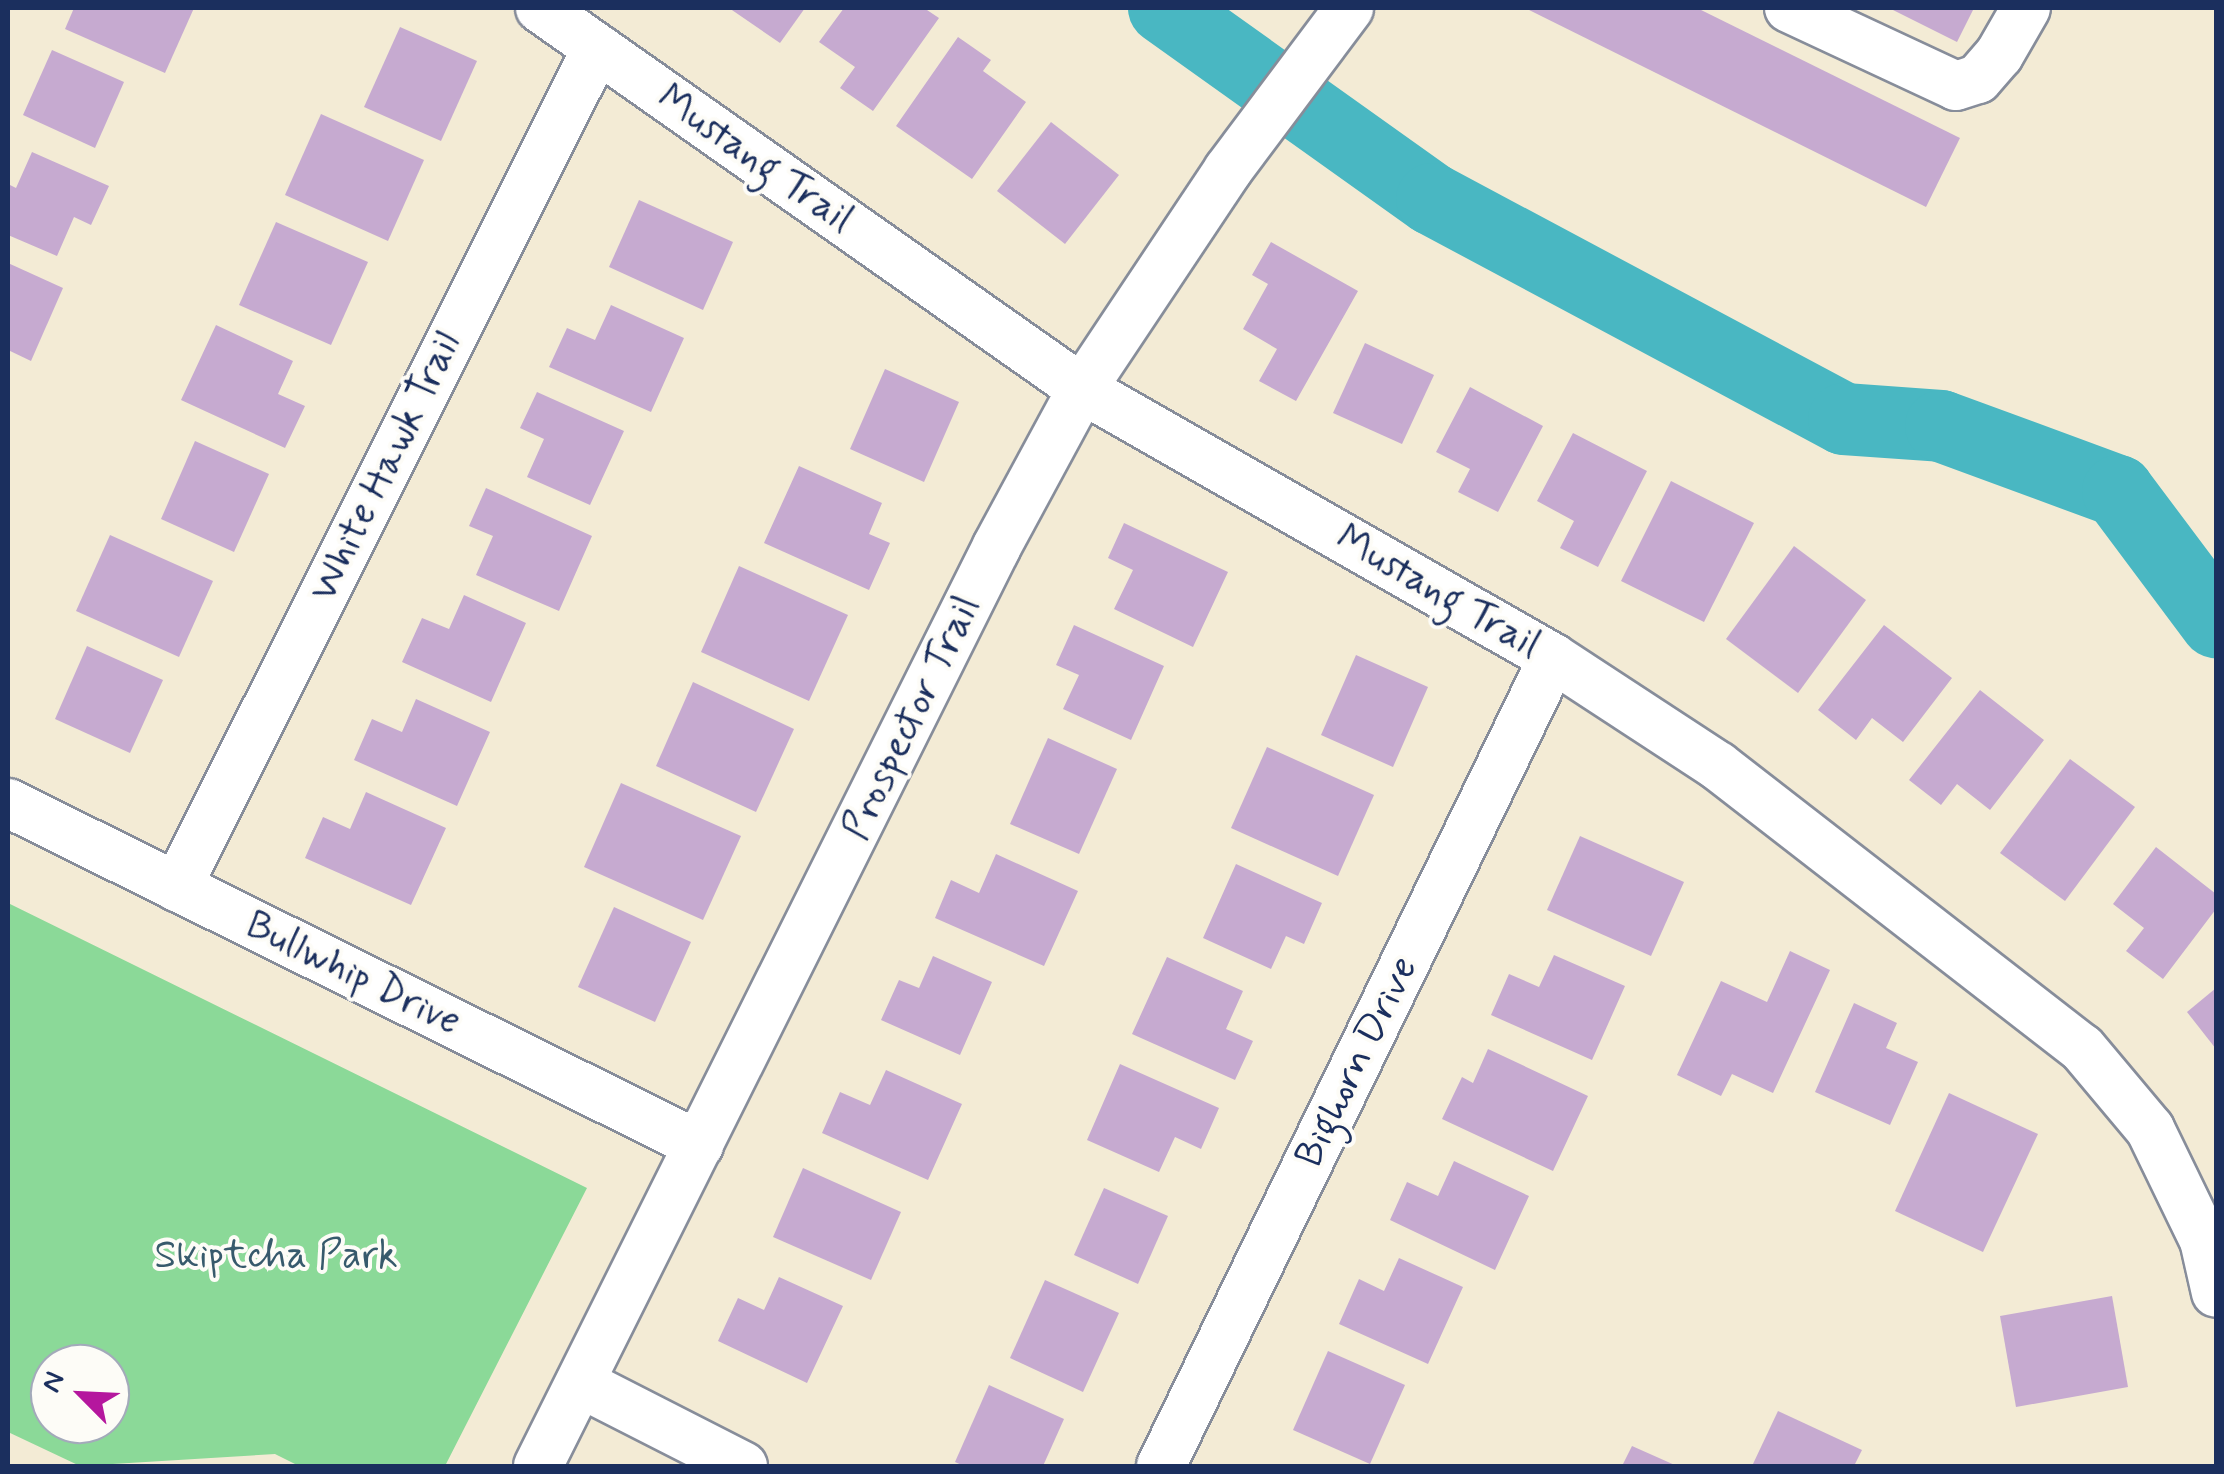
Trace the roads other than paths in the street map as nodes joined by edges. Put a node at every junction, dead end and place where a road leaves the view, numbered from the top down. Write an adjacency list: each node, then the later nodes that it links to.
1 (540, 8): 5 (street, Mustang Trail)
2 (1350, 8): 6 (street, Prospector Trail)
3 (1789, 8): 4 (street)
4 (2026, 8)
5 (597, 48): 6 (street, Mustang Trail); 9 (street, White Hawk Trail)
6 (1082, 389): 7 (street, Mustang Trail); 10 (street, Prospector Trail)
7 (1553, 658): 11 (street, Mustang Trail); 15 (street, Bighorn Drive)
8 (8, 802): 9 (street, Bullwhip Drive)
9 (177, 886): 10 (street, Bullwhip Drive)
10 (699, 1144): 12 (street, Prospector Trail)
11 (2216, 1293)
12 (580, 1383): 13 (street, Prospector Trail); 14 (street)
13 (538, 1466)
14 (743, 1466)
15 (1161, 1466)

